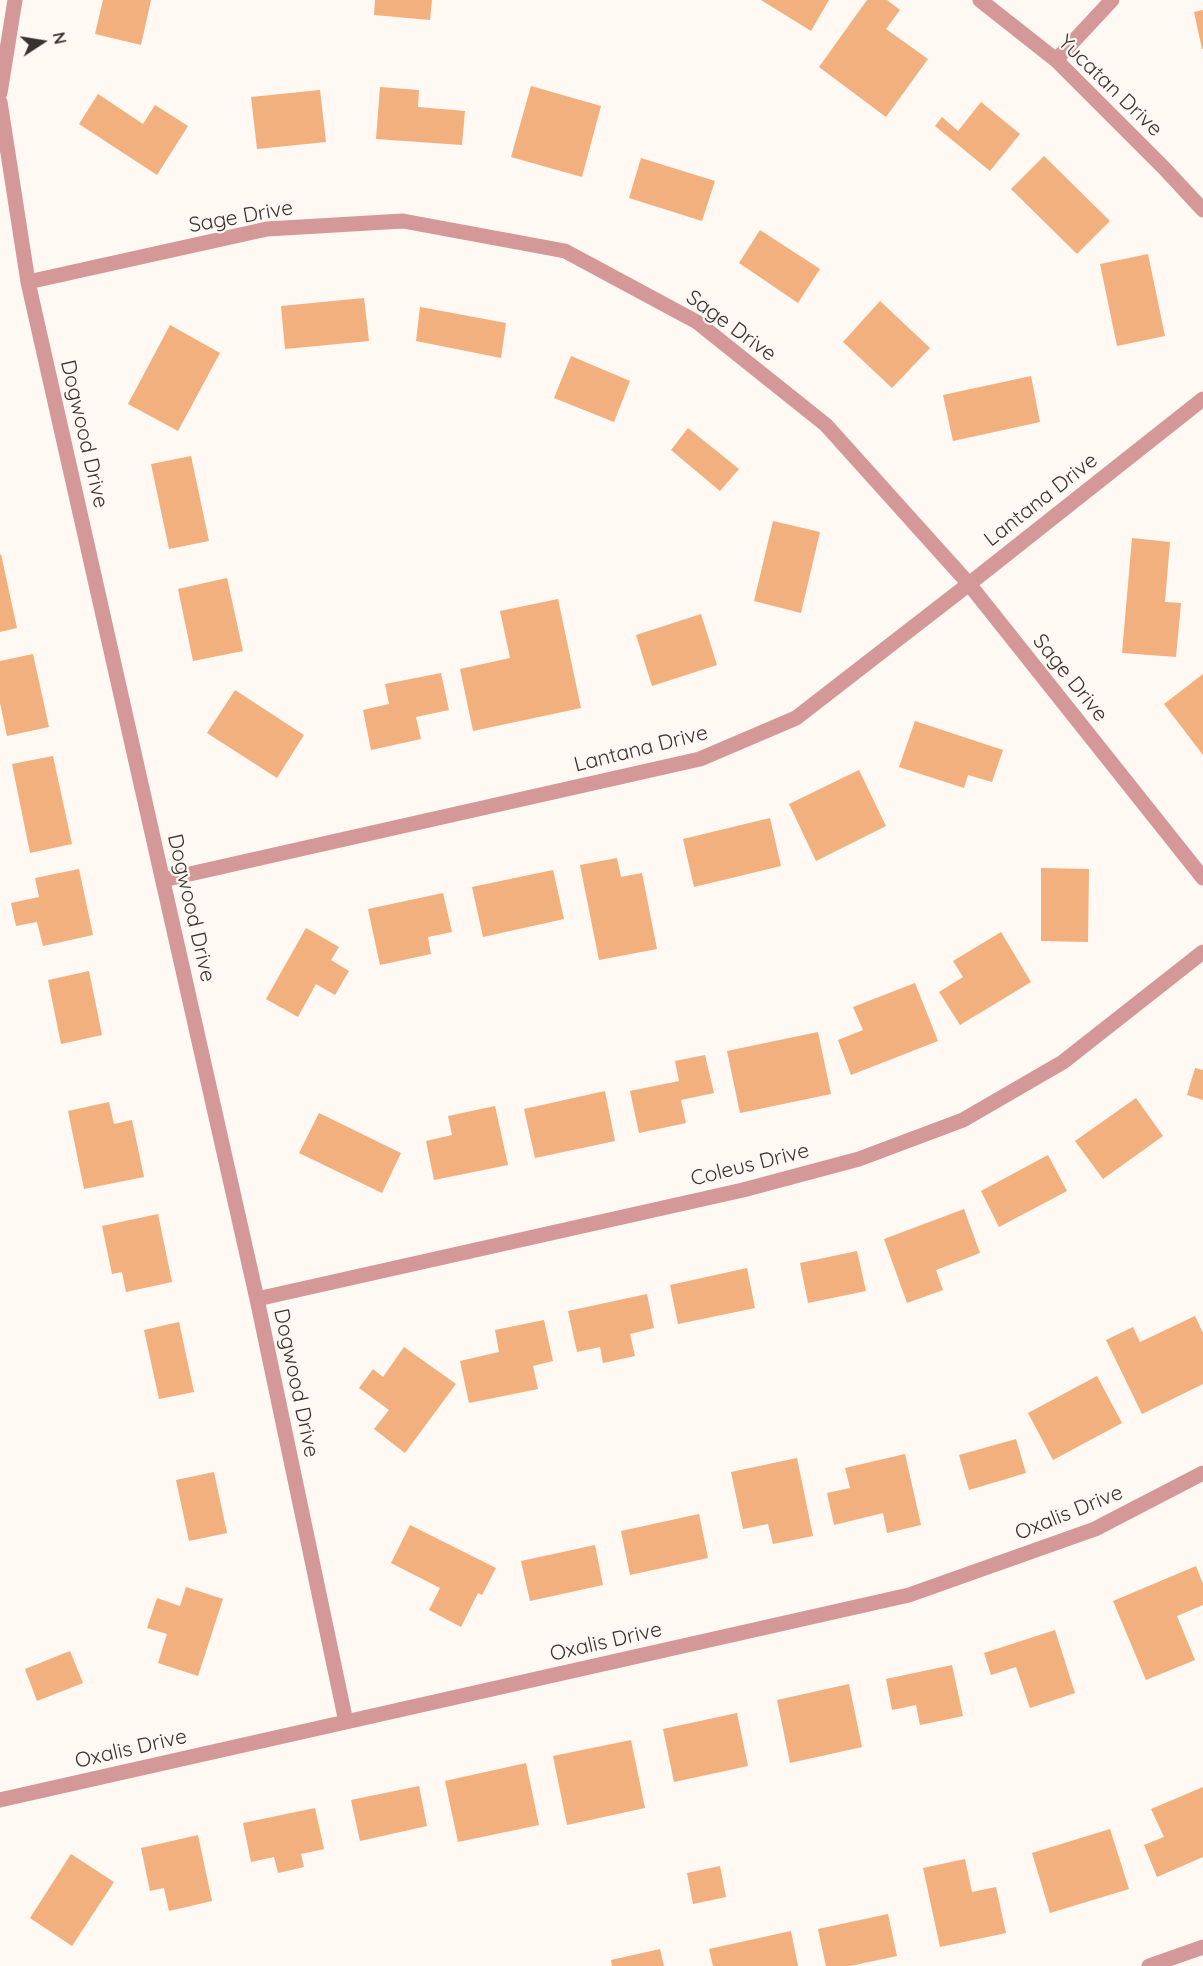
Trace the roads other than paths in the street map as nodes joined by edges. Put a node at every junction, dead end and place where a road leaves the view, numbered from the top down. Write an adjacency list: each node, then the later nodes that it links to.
1 (15, 0): 5 (street)
2 (980, 0): 4 (street, Yucatan Drive)
3 (1112, 0): 4 (street)
4 (1056, 60): 7 (street, Yucatan Drive)
5 (0, 93)
6 (0, 102): 8 (street, Dogwood Drive)
7 (1203, 210)
8 (28, 282): 10 (street, Sage Drive); 12 (street, Dogwood Drive)
9 (1203, 399): 10 (street, Lantana Drive)
10 (969, 584): 11 (street, Sage Drive); 12 (street, Lantana Drive)
11 (1203, 878)
12 (164, 880): 14 (street, Dogwood Drive)
13 (1203, 952): 14 (street, Coleus Drive)
14 (257, 1299): 16 (street, Dogwood Drive)
15 (1203, 1473): 16 (street, Oxalis Drive)
16 (346, 1722): 17 (street, Oxalis Drive)
17 (0, 1800)
18 (1203, 1947): 19 (street)
19 (1149, 1966)

